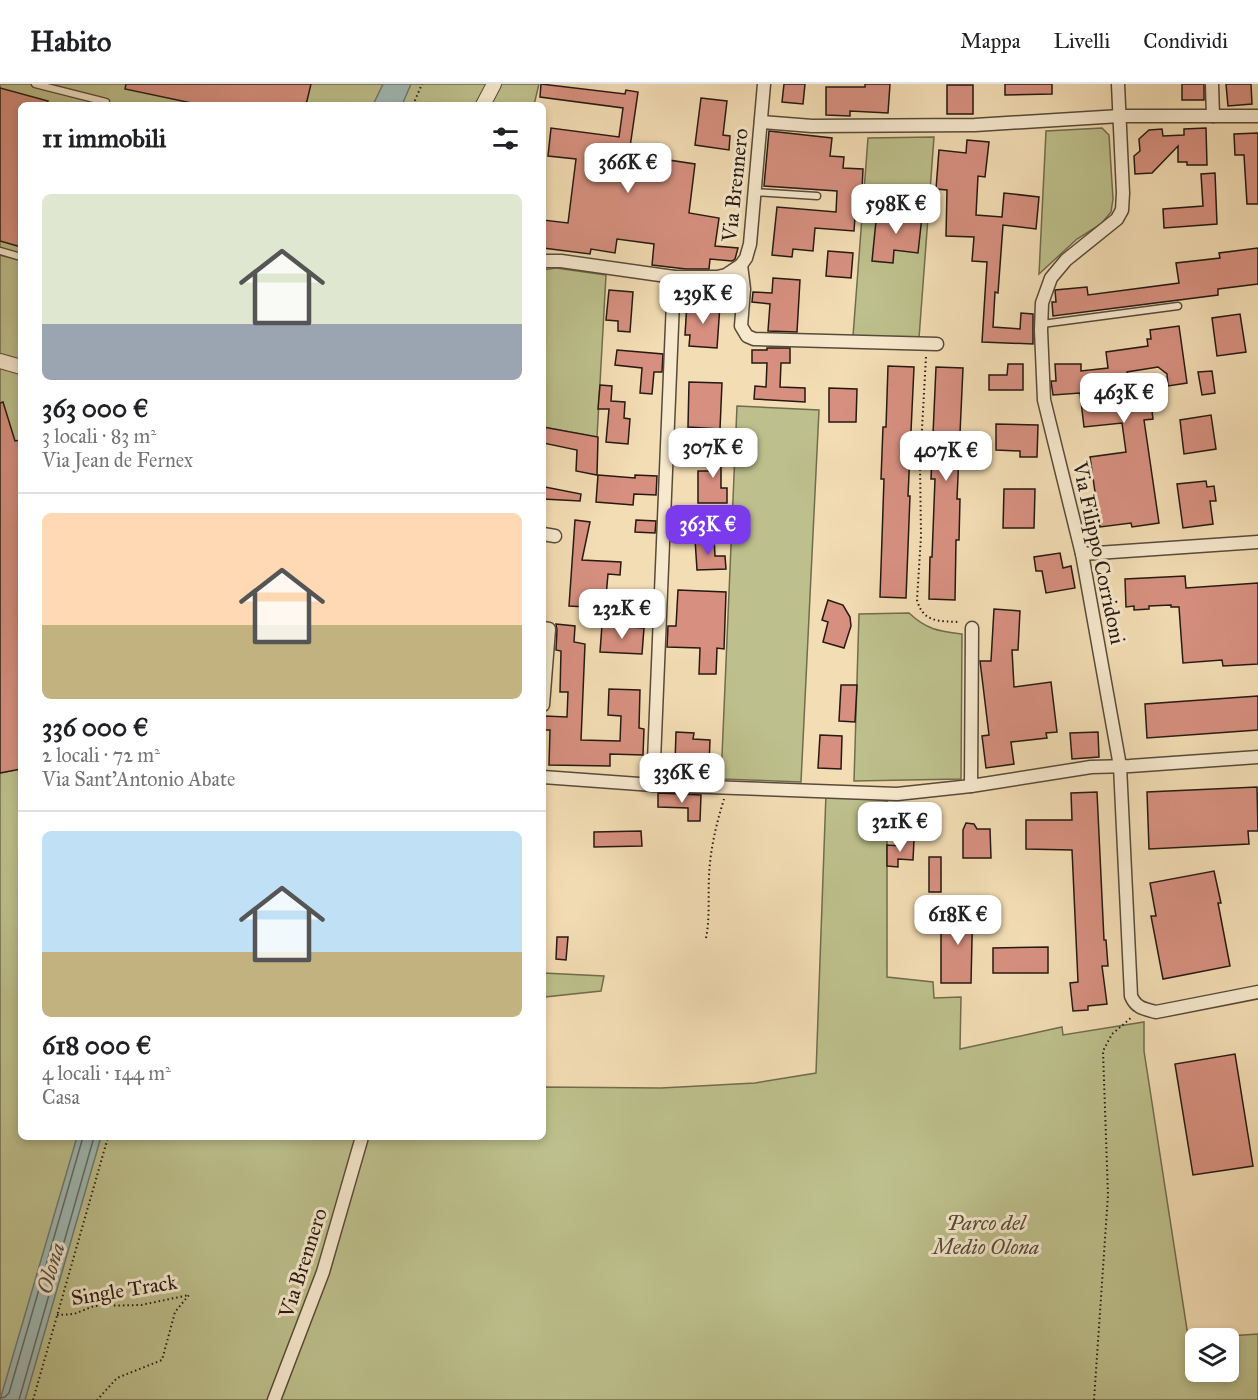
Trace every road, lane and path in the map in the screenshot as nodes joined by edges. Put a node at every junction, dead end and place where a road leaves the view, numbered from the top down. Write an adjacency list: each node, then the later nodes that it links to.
1 (36, 84): 7 (lane)
2 (422, 84): 8 (path)
3 (494, 84): 9 (street)
4 (764, 84): 13 (street, Via Brennero)
5 (1118, 84): 10 (street, Via Filippo Corridoni)
6 (1212, 84): 11 (street)
7 (106, 102)
8 (414, 102)
9 (485, 102)
10 (1120, 116): 11 (street); 13 (street); 22 (street, Via Filippo Corridoni)
11 (1214, 116): 12 (street)
12 (1258, 116)
13 (761, 122): 14 (street, Via Brennero)
14 (754, 192): 15 (lane); 19 (street, Via Brennero)
15 (817, 196)
16 (0, 251): 17 (lane)
17 (18, 256)
18 (546, 261): 20 (street, Via Brennero)
19 (741, 265): 20 (street, Via Brennero); 23 (street)
20 (674, 277): 34 (street)
21 (1178, 306): 22 (lane)
22 (1041, 324): 27 (street, Via Filippo Corridoni)
23 (932, 344): 29 (path)
24 (0, 361): 25 (street)
25 (18, 366)
26 (1258, 542): 27 (street)
27 (1082, 554): 32 (street, Via Filippo Corridoni)
28 (546, 628): 30 (street)
29 (972, 628): 35 (street)
30 (546, 667)
31 (1258, 757): 32 (street)
32 (1120, 766): 35 (street); 39 (street, Via Filippo Corridoni)
33 (546, 777): 34 (street)
34 (653, 785): 36 (street)
35 (971, 786): 36 (street)
36 (728, 787): 37 (path)
37 (706, 938)
38 (1258, 992): 39 (street)
39 (1141, 1009): 46 (path)
40 (107, 1140): 42 (path)
41 (361, 1140): 45 (street, Via Brennero)
42 (57, 1315): 43 (path); 44 (path, Single Track)
43 (33, 1400)
44 (97, 1400)
45 (274, 1400)
46 (1094, 1400)

